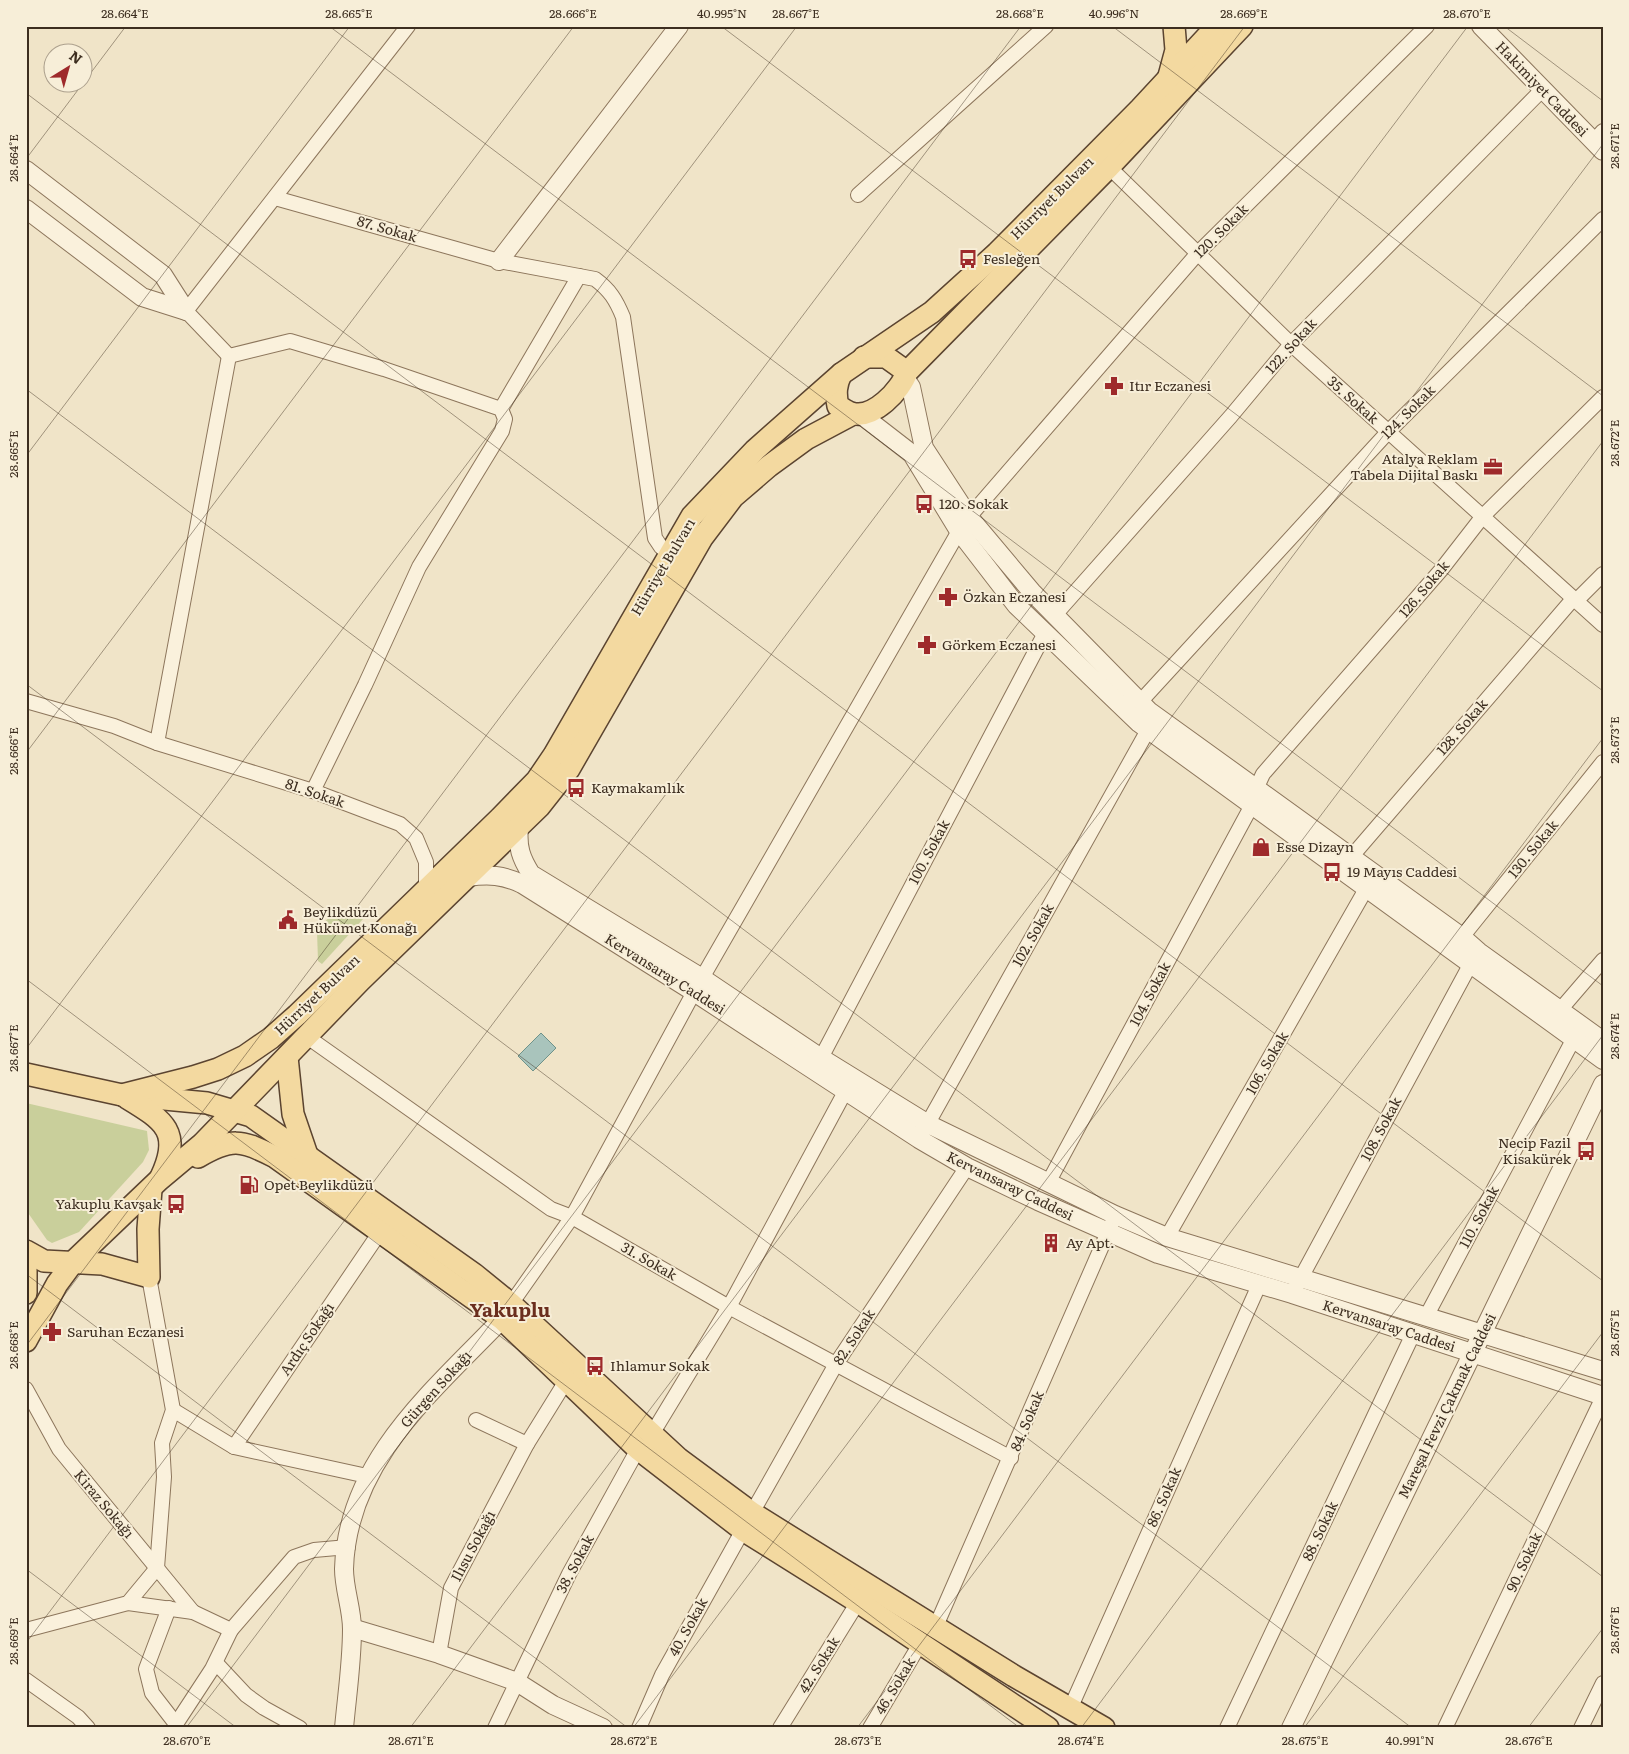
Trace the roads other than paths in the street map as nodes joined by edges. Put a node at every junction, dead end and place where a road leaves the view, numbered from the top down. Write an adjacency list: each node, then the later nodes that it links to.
1 (408, 26): 15 (street)
2 (680, 26): 19 (street)
3 (1046, 26): 14 (street)
4 (1174, 26): 9 (main road)
5 (1217, 26): 9 (main road, Hürriyet Bulvarı)
6 (1242, 26): 12 (main road, Hürriyet Bulvarı)
7 (1427, 26): 18 (street, 120. Sokak)
8 (1481, 26): 10 (street, Hakimiyet Caddesi)
9 (1169, 79): 24 (main road, Hürriyet Bulvarı)
10 (1542, 90): 11 (street, Hakimiyet Caddesi); 22 (street, 122. Sokak)
11 (1599, 142)
12 (1109, 167): 18 (street, 35. Sokak); 26 (main road, Hürriyet Bulvarı)
13 (26, 170): 21 (street)
14 (858, 195)
15 (275, 198): 19 (street, 87. Sokak); 21 (street)
16 (26, 209): 21 (street)
17 (1603, 219): 30 (street, 124. Sokak)
18 (1198, 253): 22 (street, 35. Sokak); 31 (street, 120. Sokak)
19 (498, 261): 20 (street, 87. Sokak)
20 (579, 276): 28 (street); 34 (street, 87. Sokak)
21 (186, 311): 23 (street)
22 (1291, 344): 30 (street, 35. Sokak); 37 (street, 122. Sokak)
23 (229, 356): 28 (street); 44 (street)
24 (864, 358): 25 (main road, Hürriyet Bulvarı); 26 (main road)
25 (841, 374): 29 (main road); 34 (main road, Hürriyet Bulvarı)
26 (906, 375): 29 (main road); 31 (street)
27 (1603, 396): 32 (street, 126. Sokak)
28 (500, 410): 46 (street)
29 (856, 413): 33 (street); 48 (main road, Hürriyet Bulvarı)
30 (1388, 432): 32 (street, 35. Sokak); 41 (street, 124. Sokak)
31 (969, 516): 33 (street); 37 (street)
32 (1483, 516): 36 (street, 35. Sokak); 47 (street, 126. Sokak)
33 (959, 531): 39 (street); 58 (street)
34 (669, 554): 53 (main road, Hürriyet Bulvarı)
35 (1603, 574): 36 (street, 128. Sokak)
36 (1575, 600): 38 (street, 35. Sokak); 49 (street, 128. Sokak)
37 (1054, 616): 39 (street); 41 (street)
38 (1603, 625)
39 (1045, 633): 42 (street); 65 (street, 100. Sokak)
40 (26, 701): 44 (street, 81. Sokak)
41 (1141, 701): 42 (street); 43 (street)
42 (1132, 718): 43 (street)
43 (1152, 723): 47 (street); 71 (street, 102. Sokak)
44 (157, 743): 46 (street, 81. Sokak)
45 (1603, 762): 54 (street, 130. Sokak)
46 (313, 791): 53 (street, 81. Sokak)
47 (1254, 797): 49 (street); 50 (street); 75 (street, 104. Sokak)
48 (519, 828): 51 (main road, Hürriyet Bulvarı); 58 (street, Kervansaray Caddesi)
49 (1352, 856): 50 (street); 52 (street)
50 (1343, 872): 52 (street)
51 (468, 877): 58 (street, Kervansaray Caddesi); 60 (main road, Hürriyet Bulvarı)
52 (1370, 882): 54 (street); 55 (street); 81 (street, 106. Sokak)
53 (426, 891): 69 (main road, Hürriyet Bulvarı)
54 (1462, 937): 55 (street); 56 (street)
55 (1454, 953): 56 (street)
56 (1475, 958): 59 (street); 61 (street); 86 (street, 108. Sokak)
57 (1603, 960): 59 (street)
58 (698, 985): 65 (street, Kervansaray Caddesi); 78 (street)
59 (1560, 1010): 62 (street)
60 (306, 1036): 63 (main road, Hürriyet Bulvarı); 78 (street, 31. Sokak)
61 (1573, 1040): 64 (street); 92 (street, 110. Sokak)
62 (1603, 1042)
63 (287, 1056): 70 (main road, Hürriyet Bulvarı); 73 (main road)
64 (1603, 1060)
65 (816, 1063): 68 (street, Kervansaray Caddesi); 71 (street, Kervansaray Caddesi)
66 (26, 1074): 69 (main road)
67 (1603, 1084): 94 (street, Mareşal Fevzi Çakmak Caddesi)
68 (846, 1090): 72 (street, Kervansaray Caddesi); 90 (street, 38. Sokak)
69 (122, 1095): 70 (main road); 76 (main road)
70 (235, 1110): 73 (main road); 76 (main road, Hürriyet Bulvarı)
71 (928, 1124): 72 (street, 102. Sokak); 75 (street, Kervansaray Caddesi)
72 (919, 1140): 74 (street, Kervansaray Caddesi)
73 (307, 1155): 91 (main road)
74 (967, 1167): 80 (street, Kervansaray Caddesi); 97 (street, 82. Sokak)
75 (1048, 1183): 77 (street, Kervansaray Caddesi)
76 (155, 1184): 79 (main road); 83 (main road, Hürriyet Bulvarı); 85 (main road)
77 (1115, 1215): 80 (street, 84. Sokak); 81 (street, Kervansaray Caddesi)
78 (572, 1217): 90 (street, 31. Sokak); 91 (street)
79 (380, 1232): 91 (main road); 106 (street, Ardıç Sokağı)
80 (1109, 1232): 87 (street, Kervansaray Caddesi); 107 (street, 84. Sokak)
81 (1167, 1237): 86 (street, Kervansaray Caddesi)
82 (26, 1251): 83 (main road)
83 (74, 1261): 85 (main road); 95 (main road, Hürriyet Bulvarı)
84 (26, 1267): 88 (main road)
85 (149, 1277): 102 (street)
86 (1301, 1278): 89 (street, 108. Sokak); 92 (street, Kervansaray Caddesi)
87 (1259, 1285): 89 (street, Kervansaray Caddesi); 126 (street, 86. Sokak)
88 (26, 1293)
89 (1292, 1294): 93 (street, Kervansaray Caddesi)
90 (729, 1307): 97 (street, 31. Sokak); 104 (street, 38. Sokak)
91 (506, 1311): 99 (main road); 104 (main road); 108 (street, Gürgen Sokağı)
92 (1427, 1315): 94 (street, Kervansaray Caddesi)
93 (1413, 1334): 96 (street, Kervansaray Caddesi); 138 (street, 88. Sokak)
94 (1483, 1334): 96 (street, Mareşal Fevzi Çakmak Caddesi); 98 (street, Kervansaray Caddesi)
95 (26, 1341)
96 (1473, 1354): 101 (street, Kervansaray Caddesi); 139 (street, Mareşal Fevzi Çakmak Caddesi)
97 (836, 1364): 107 (street, 31. Sokak); 109 (street, 82. Sokak)
98 (1603, 1371)
99 (566, 1381): 104 (main road); 105 (street, Ilısu Sokağı)
100 (26, 1389): 111 (street, Kiraz Sokağı)
101 (1603, 1396): 140 (street, 90. Sokak)
102 (173, 1410): 106 (street); 111 (street)
103 (476, 1420): 105 (street)
104 (645, 1441): 109 (main road); 124 (street, 38. Sokak)
105 (527, 1444): 121 (street, Ilısu Sokağı)
106 (234, 1447): 108 (street)
107 (1011, 1458): 116 (street, 84. Sokak)
108 (367, 1476): 110 (street, Gürgen Sokağı)
109 (747, 1522): 112 (main road); 116 (main road); 133 (street, 40. Sokak)
110 (348, 1547): 117 (street, Gürgen Sokağı); 119 (street)
111 (157, 1568): 113 (street); 115 (street, Kiraz Sokağı)
112 (858, 1602): 120 (main road); 134 (street, 42. Sokak)
113 (128, 1604): 114 (street); 118 (street)
114 (169, 1608): 115 (street); 127 (street)
115 (193, 1612): 119 (street)
116 (936, 1626): 120 (main road); 126 (main road)
117 (352, 1628): 121 (street); 130 (street, Gürgen Sokağı)
118 (26, 1630)
119 (231, 1630): 122 (street)
120 (920, 1644): 135 (street, 46. Sokak); 136 (main road)
121 (440, 1654): 124 (street)
122 (216, 1663): 127 (street); 129 (street)
123 (26, 1680): 128 (street)
124 (517, 1682): 131 (street, 38. Sokak); 132 (street)
125 (1603, 1683): 141 (street)
126 (1070, 1709): 137 (main road)
127 (176, 1726)
128 (88, 1728)
129 (300, 1728)
130 (344, 1728)
131 (495, 1728)
132 (602, 1728)
133 (639, 1728)
134 (780, 1728)
135 (870, 1728)
136 (1048, 1728)
137 (1104, 1728)
138 (1227, 1728)
139 (1291, 1728)
140 (1446, 1728)
141 (1581, 1728)

